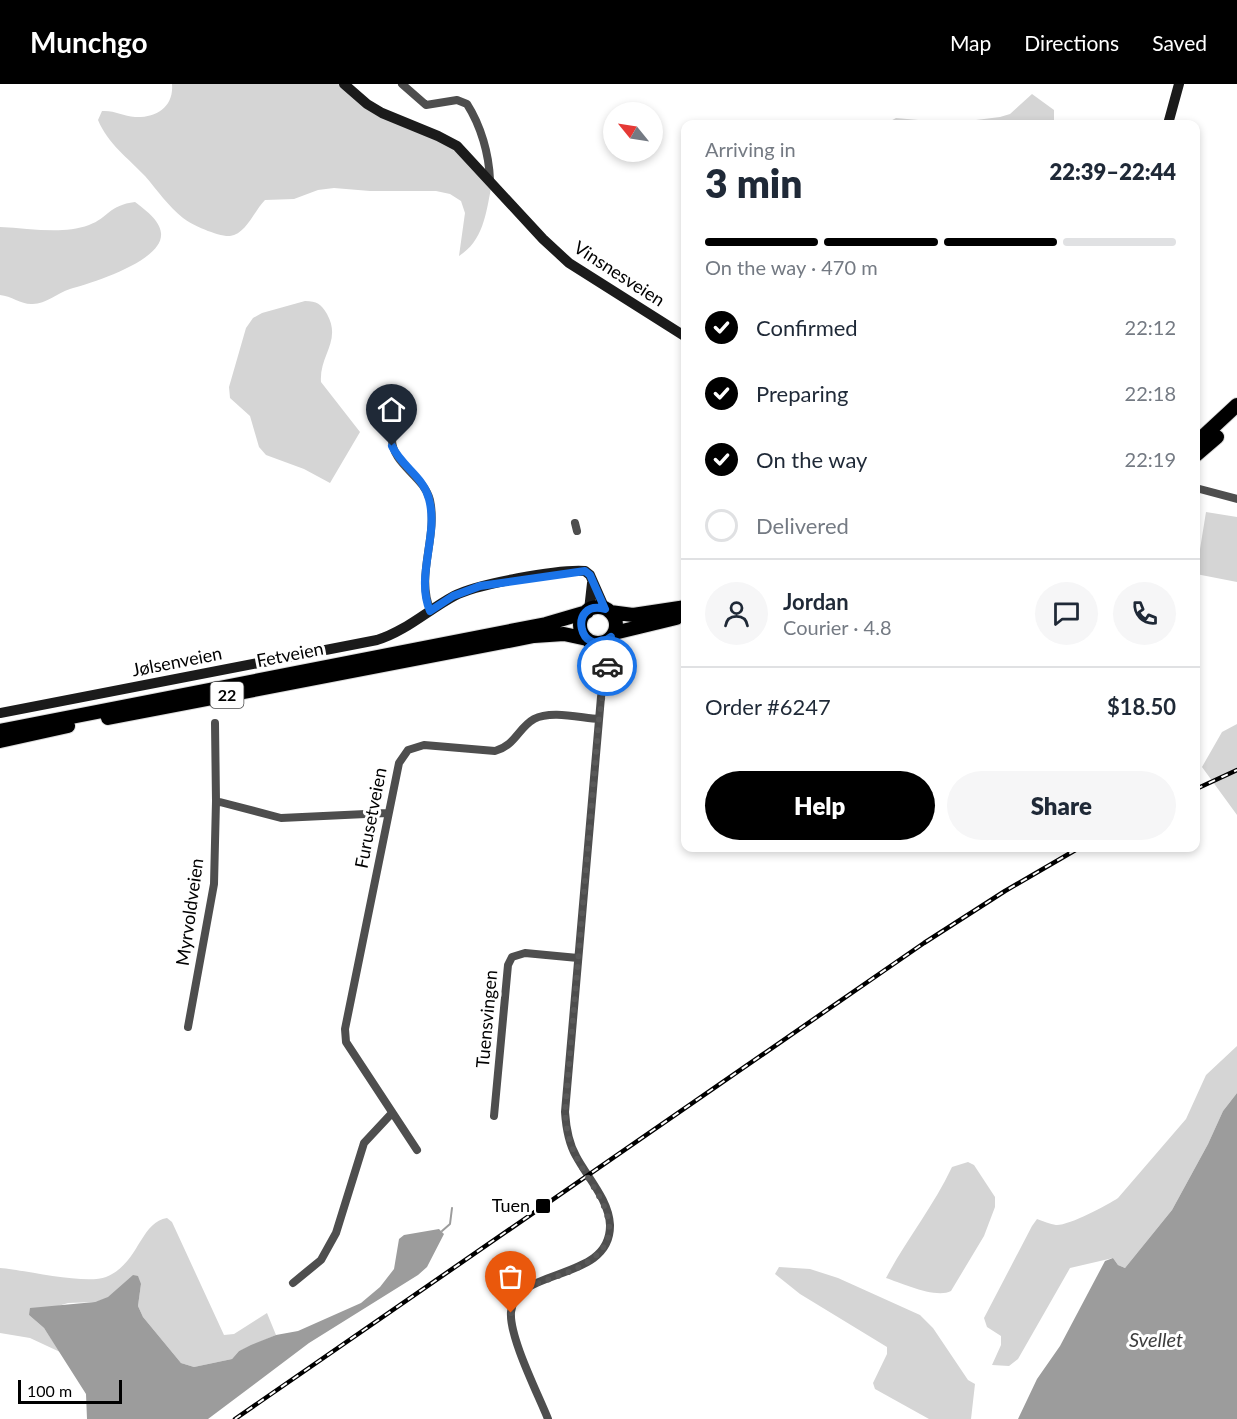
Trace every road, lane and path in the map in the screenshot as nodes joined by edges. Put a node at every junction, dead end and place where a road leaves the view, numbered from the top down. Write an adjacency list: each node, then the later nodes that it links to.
1 (344, 84): 5 (main road, Vinsnesveien)
2 (402, 84): 5 (street)
3 (1179, 84): 4 (main road)
4 (1169, 120)
5 (490, 180): 6 (main road, Vinsnesveien)
6 (681, 334)
7 (1237, 405): 10 (highway)
8 (1237, 418): 11 (highway)
9 (392, 438): 17 (street)
10 (1200, 439)
11 (1200, 451)
12 (1200, 489): 13 (street)
13 (1237, 499)
14 (592, 580): 16 (main road); 17 (main road, Jølsenveien); 18 (main road)
15 (681, 608): 16 (highway, 22)
16 (608, 610): 18 (highway, 22); 20 (highway)
17 (430, 611): 23 (main road, Jølsenveien)
18 (588, 611): 21 (highway); 26 (highway, Fetveien / 22)
19 (681, 617): 20 (highway, 22)
20 (612, 635): 21 (highway, 22); 22 (street)
21 (590, 640): 22 (street); 27 (highway, Fetveien / 22)
22 (602, 697): 24 (street)
23 (0, 714)
24 (599, 719): 29 (street, Furusetveien); 30 (street)
25 (215, 723): 28 (street, Myrvoldveien)
26 (0, 731)
27 (0, 741)
28 (216, 801): 29 (street); 31 (street, Myrvoldveien)
29 (387, 813): 32 (street, Furusetveien)
30 (578, 958): 33 (street, Tuensvingen); 36 (street)
31 (188, 1027)
32 (392, 1113): 34 (street, Furusetveien); 35 (street)
33 (494, 1116)
34 (417, 1150)
35 (293, 1283)
36 (548, 1419)

